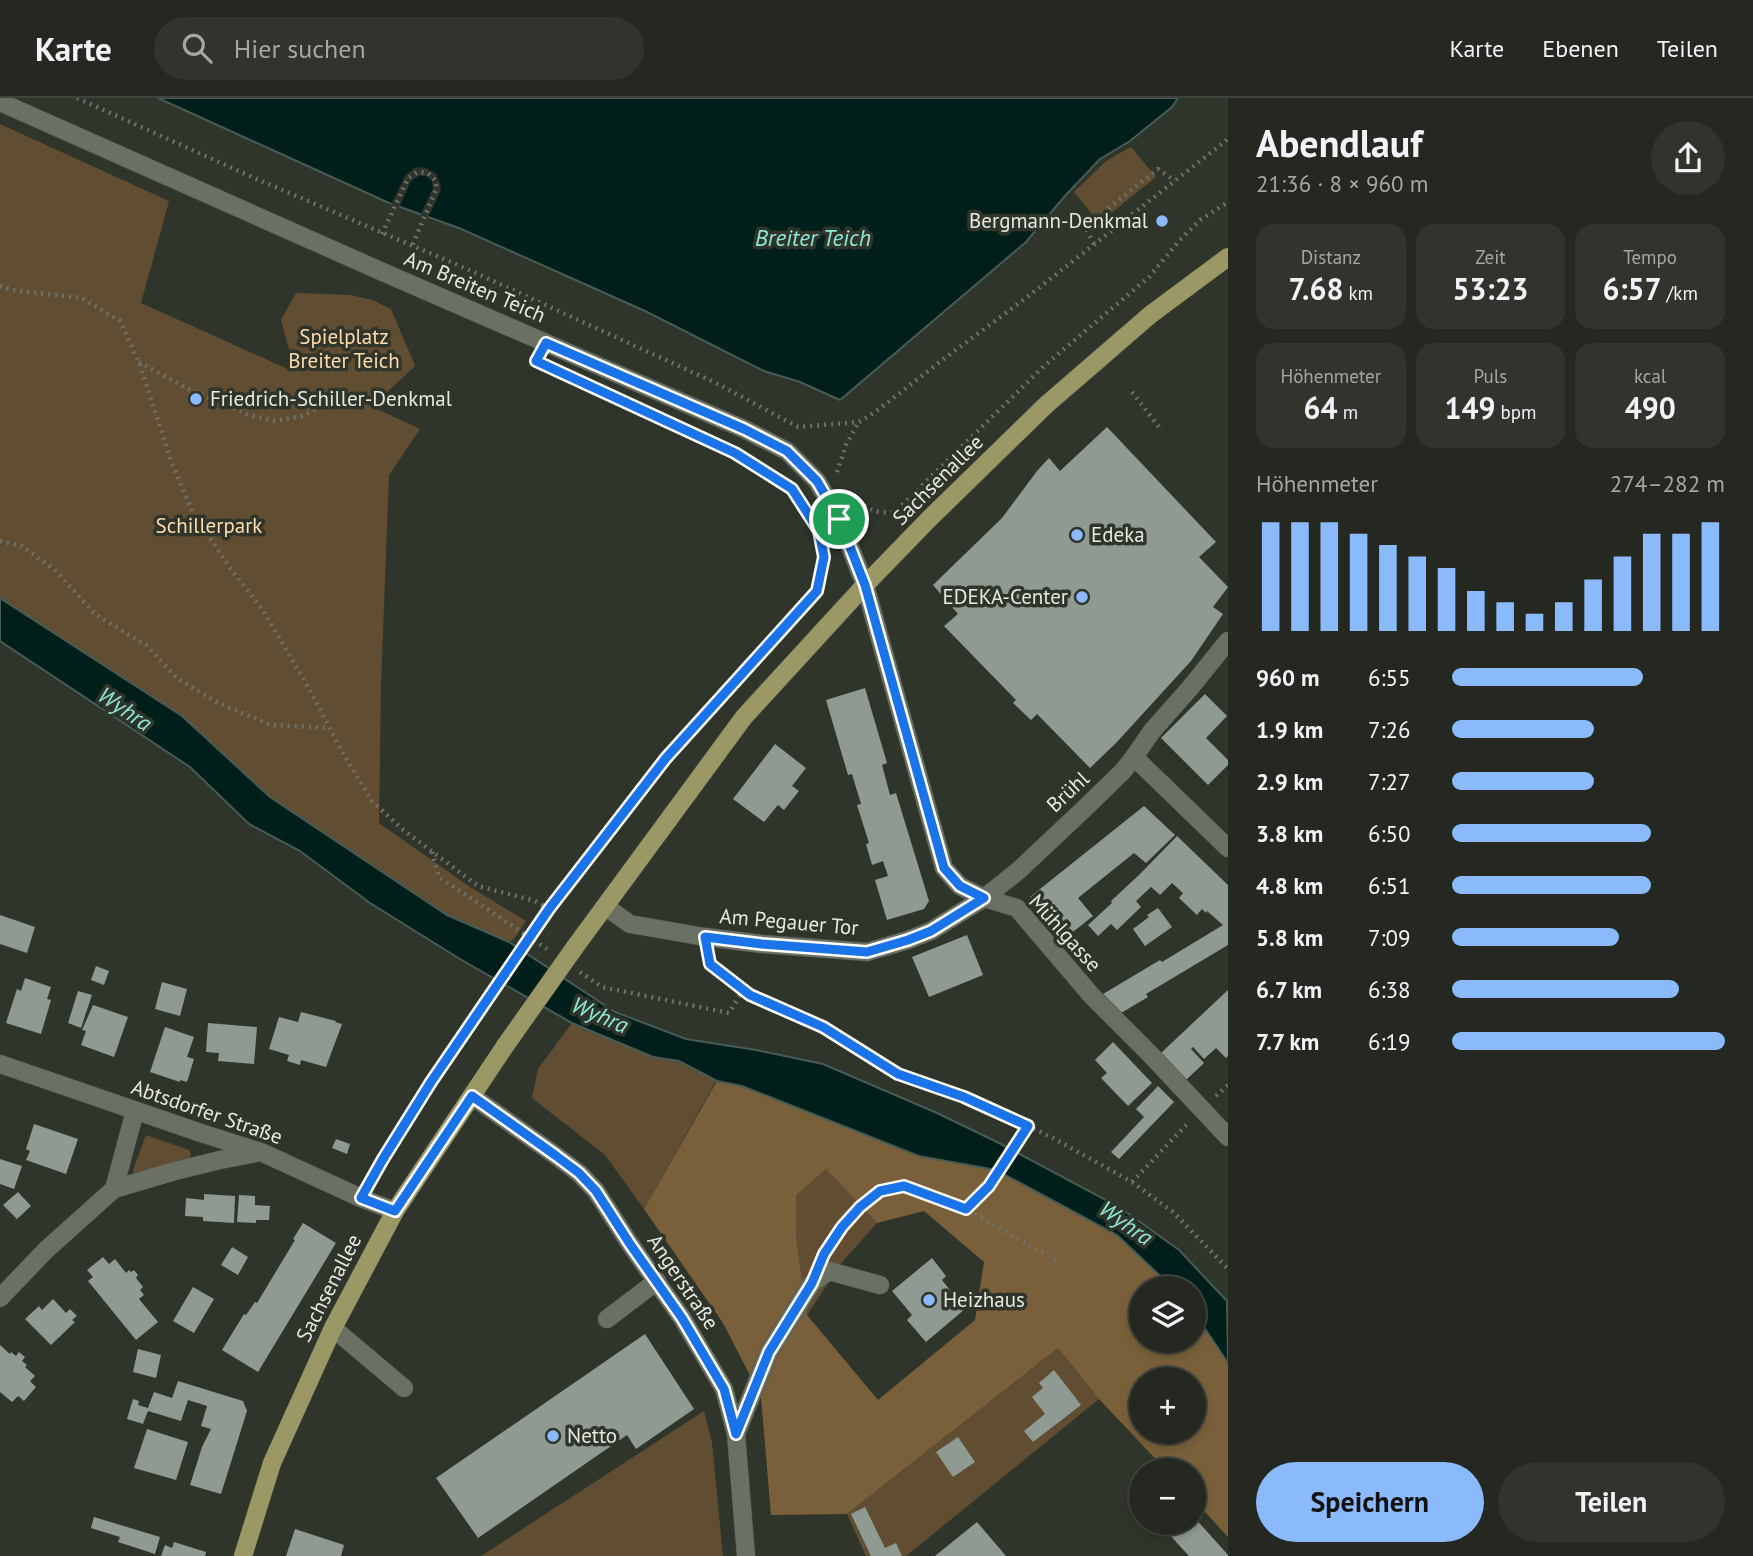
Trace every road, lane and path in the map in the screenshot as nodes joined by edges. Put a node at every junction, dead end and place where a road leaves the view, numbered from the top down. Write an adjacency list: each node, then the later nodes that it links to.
1 (78, 98): 6 (path)
2 (0, 102): 22 (street, Am Breiten Teich)
3 (1228, 139): 4 (path)
4 (1175, 181): 7 (path); 7 (path)
5 (1228, 202): 18 (path)
6 (382, 234): 8 (path); 8 (path)
7 (1094, 244): 14 (path)
8 (412, 246): 14 (path)
9 (1228, 257): 22 (main road, Sachsenallee)
10 (0, 286): 11 (path)
11 (139, 362): 13 (path); 24 (path)
12 (1132, 392): 16 (path)
13 (327, 403)
14 (859, 422): 17 (path)
15 (685, 430): 19 (path)
16 (1162, 431)
17 (837, 472)
18 (863, 505)
19 (812, 520)
20 (819, 531): 30 (path)
21 (0, 541): 24 (path)
22 (865, 585): 28 (street, Mühlgasse); 29 (main road, Sachsenallee)
23 (1228, 641): 25 (street, Brühl)
24 (330, 728): 27 (path)
25 (1134, 757): 26 (street); 28 (street, Brühl)
26 (1228, 848)
27 (432, 851): 30 (path); 31 (path)
28 (984, 898): 33 (street, Brühl); 38 (street, Mühlgasse)
29 (607, 906): 32 (street); 37 (main road, Sachsenallee, bridge)
30 (548, 911): 45 (path, bridge)
31 (512, 925)
32 (705, 937): 33 (street, Am Pegauer Tor); 35 (path)
33 (908, 940)
34 (602, 987): 35 (path)
35 (743, 989): 40 (path)
36 (0, 1064): 39 (street, Abtsdorfer Straße)
37 (472, 1096): 47 (main road, Sachsenallee); 50 (street, Angerstraße)
38 (1202, 1110): 41 (street, Mühlgasse); 43 (path)
39 (135, 1111): 42 (street, Abtsdorfer Straße); 44 (street)
40 (1028, 1126): 43 (path); 46 (path)
41 (1228, 1137)
42 (261, 1152): 44 (street); 45 (street, Abtsdorfer Straße)
43 (1132, 1182): 49 (path)
44 (114, 1189): 53 (street)
45 (361, 1198): 47 (street, Abtsdorfer Straße)
46 (966, 1209): 48 (path); 51 (path)
47 (395, 1211): 55 (main road, Sachsenallee)
48 (1058, 1262)
49 (1228, 1269)
50 (657, 1281): 54 (street); 57 (street, Angerstraße)
51 (812, 1283): 52 (street); 57 (street)
52 (880, 1285)
53 (0, 1298)
54 (607, 1318)
55 (333, 1328): 56 (street); 58 (main road, Sachsenallee)
56 (404, 1388)
57 (736, 1434): 59 (street, Angerstraße)
58 (243, 1556)
59 (746, 1556)

